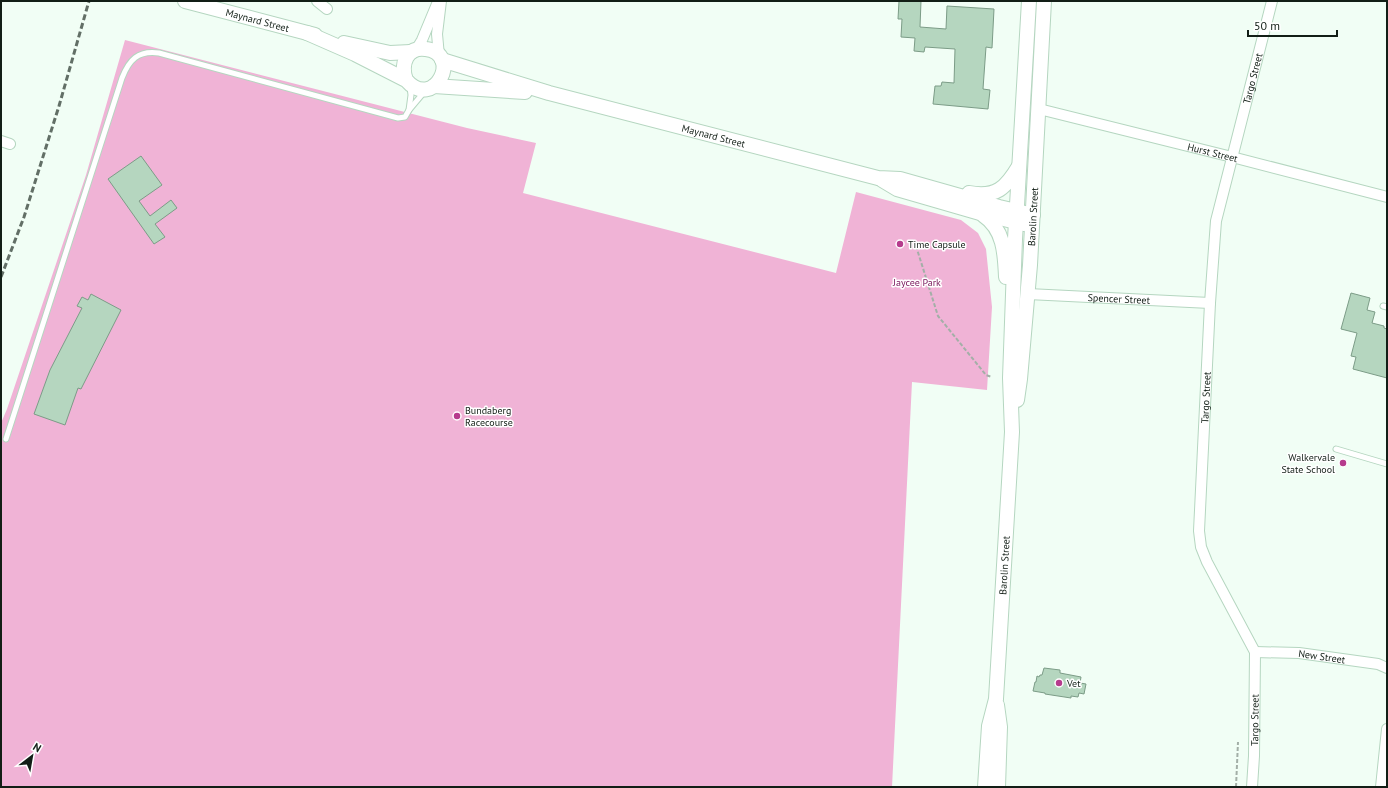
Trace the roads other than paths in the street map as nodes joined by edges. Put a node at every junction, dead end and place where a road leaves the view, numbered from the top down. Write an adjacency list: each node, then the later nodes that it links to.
1 (185, 1): 8 (main road, Maynard Street)
2 (317, 1): 7 (street)
3 (440, 1): 9 (street); 10 (street)
4 (1030, 1): 17 (main road, Barolin Street)
5 (1044, 1): 14 (main road, Barolin Street)
6 (1272, 1): 16 (street, Targo Street)
7 (327, 9)
8 (307, 33): 9 (main road, Maynard Street); 11 (main road, Maynard Street)
9 (413, 51): 10 (main road); 11 (main road)
10 (440, 58): 12 (main road); 13 (main road, Maynard Street)
11 (408, 82): 12 (main road); 15 (lane)
12 (431, 88): 13 (main road, Maynard Street); 15 (lane)
13 (549, 93): 18 (main road, Maynard Street)
14 (1039, 109): 16 (street, Hurst Street); 23 (main road, Barolin Street)
15 (409, 110): 28 (lane)
16 (1232, 157): 20 (street, Hurst Street); 25 (street, Targo Street)
17 (1019, 166): 19 (main road); 22 (main road, Barolin Street)
18 (878, 178): 19 (main road, Maynard Street); 21 (main road, Maynard Street)
19 (932, 188): 22 (main road, Maynard Street)
20 (1387, 197)
21 (980, 213): 22 (main road, Maynard Street); 26 (main road)
22 (1016, 217): 23 (main road, Maynard Street); 26 (main road, Barolin Street)
23 (1033, 221): 24 (main road, Barolin Street)
24 (1028, 294): 25 (street, Spencer Street); 27 (main road, Barolin Street)
25 (1210, 303): 31 (street, Targo Street)
26 (1011, 351): 27 (main road, Barolin Street)
27 (1012, 432): 33 (main road, Barolin Street)
28 (6, 439)
29 (1336, 449): 30 (lane)
30 (1387, 464)
31 (1255, 652): 32 (street, New Street); 37 (street, Targo Street)
32 (1387, 668)
33 (996, 699): 35 (main road, Barolin Street); 36 (main road, Barolin Street)
34 (1387, 729): 38 (street)
35 (985, 787)
36 (998, 787)
37 (1252, 787)
38 (1380, 787)

